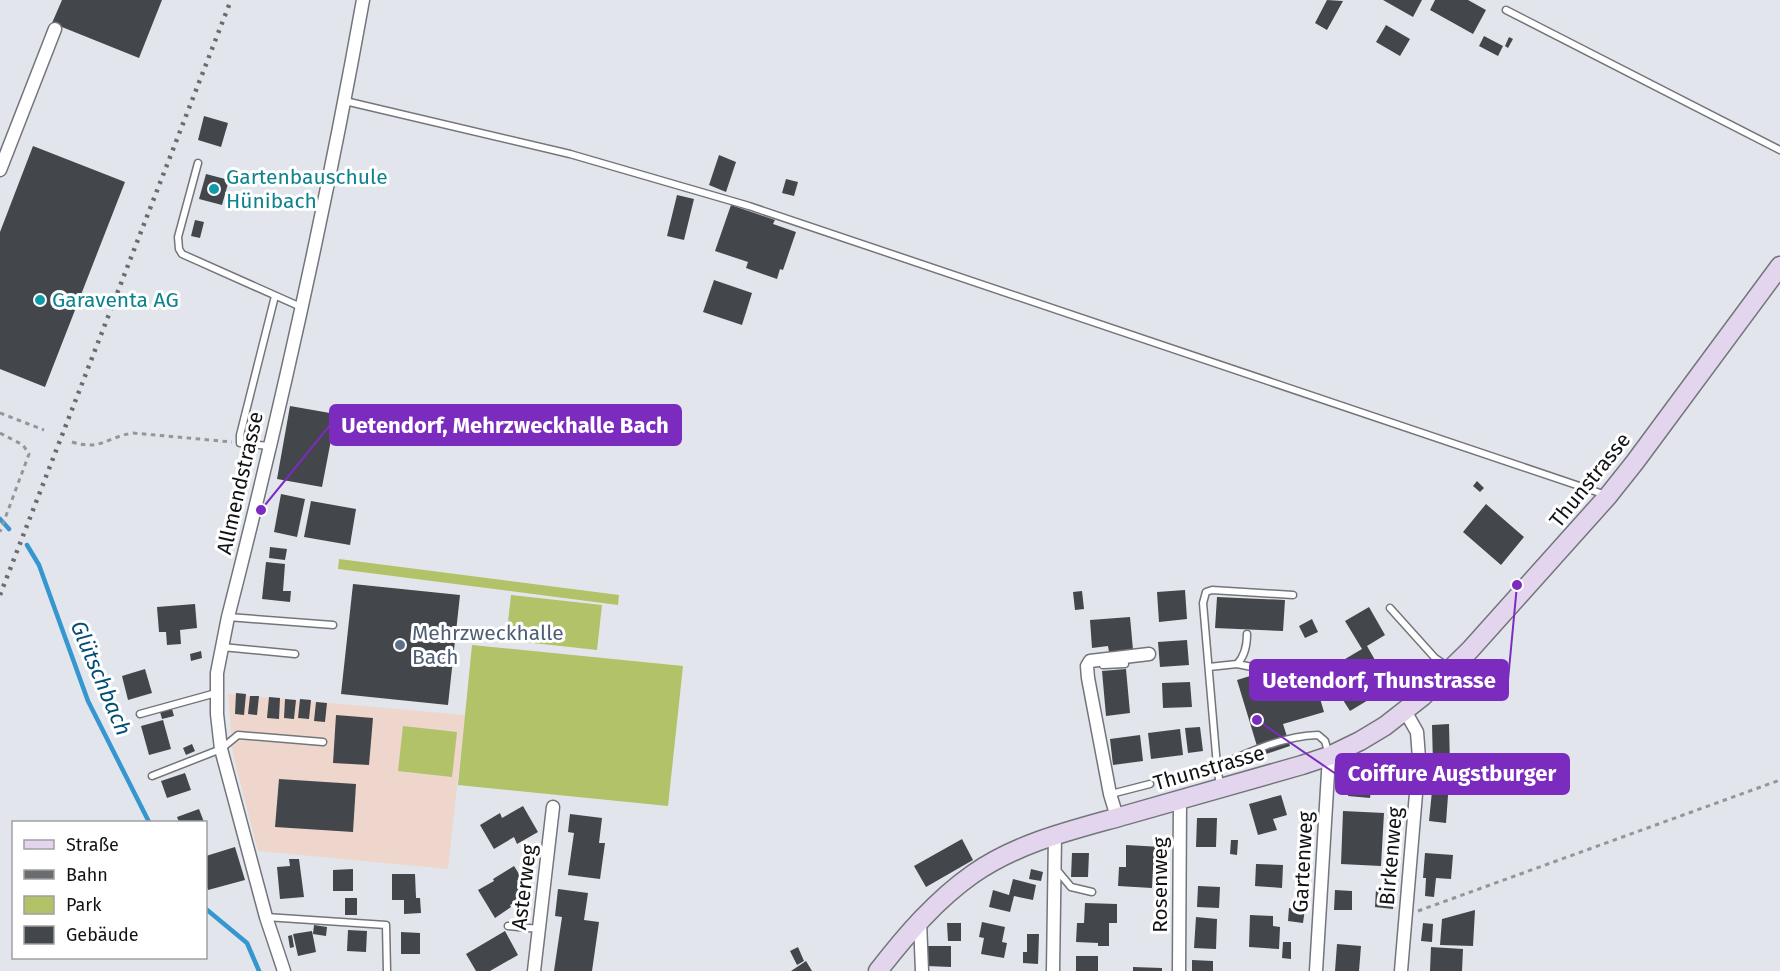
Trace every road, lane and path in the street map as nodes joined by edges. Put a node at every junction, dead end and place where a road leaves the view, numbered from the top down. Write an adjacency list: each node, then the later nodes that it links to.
1 (363, 0): 4 (street, Allmendstrasse)
2 (1506, 10): 5 (lane)
3 (55, 29): 7 (street)
4 (345, 101): 10 (street, Allmendstrasse); 17 (lane)
5 (1780, 150)
6 (198, 163): 9 (lane)
7 (0, 170)
8 (1780, 266): 17 (main road, Thunstrasse)
9 (275, 297): 10 (lane); 15 (lane)
10 (301, 307): 16 (street, Allmendstrasse)
11 (0, 413): 12 (path)
12 (44, 430)
13 (0, 433): 18 (path)
14 (72, 442): 15 (path)
15 (240, 443): 16 (lane)
16 (269, 446): 21 (street, Allmendstrasse)
17 (1608, 496): 32 (main road, Thunstrasse)
18 (0, 532)
19 (1293, 595): 31 (lane)
20 (1390, 608): 32 (lane)
21 (228, 617): 22 (lane); 24 (street, Allmendstrasse)
22 (333, 625)
23 (1247, 634): 28 (lane)
24 (222, 647): 25 (lane); 33 (street, Allmendstrasse)
25 (295, 654)
26 (1149, 654): 30 (street)
27 (1125, 664): 30 (lane)
28 (1237, 664): 29 (lane); 31 (lane)
29 (1275, 665)
30 (1087, 666): 44 (street)
31 (1209, 667): 39 (lane)
32 (1451, 669): 34 (main road, Thunstrasse)
33 (216, 693): 35 (lane); 37 (street, Allmendstrasse)
34 (1406, 711): 38 (main road, Thunstrasse); 51 (street, Birkenweg)
35 (140, 714)
36 (322, 742): 37 (lane)
37 (221, 749): 40 (lane); 52 (street, Allmendstrasse)
38 (1329, 756): 39 (lane); 43 (main road, Thunstrasse); 63 (street, Gartenweg)
39 (1217, 767): 43 (lane)
40 (152, 776)
41 (1780, 780): 51 (path)
42 (1150, 784): 44 (lane)
43 (1220, 788): 45 (main road, Thunstrasse)
44 (1110, 794): 47 (street)
45 (1180, 800): 47 (main road, Thunstrasse); 62 (street, Rosenweg)
46 (553, 807): 55 (street, Asterweg)
47 (1117, 818): 48 (main road, Thunstrasse)
48 (1055, 835): 49 (street); 53 (main road, Thunstrasse)
49 (1056, 869): 50 (lane); 61 (street)
50 (1092, 892)
51 (1406, 915): 64 (street, Birkenweg)
52 (266, 917): 56 (street, Allmendstrasse); 57 (lane)
53 (920, 921): 59 (main road, Thunstrasse); 60 (street)
54 (508, 926): 55 (lane)
55 (539, 929): 58 (street, Asterweg)
56 (284, 971)
57 (387, 971)
58 (534, 971)
59 (878, 971)
60 (922, 971)
61 (1053, 971)
62 (1179, 971)
63 (1316, 971)
64 (1401, 971)

